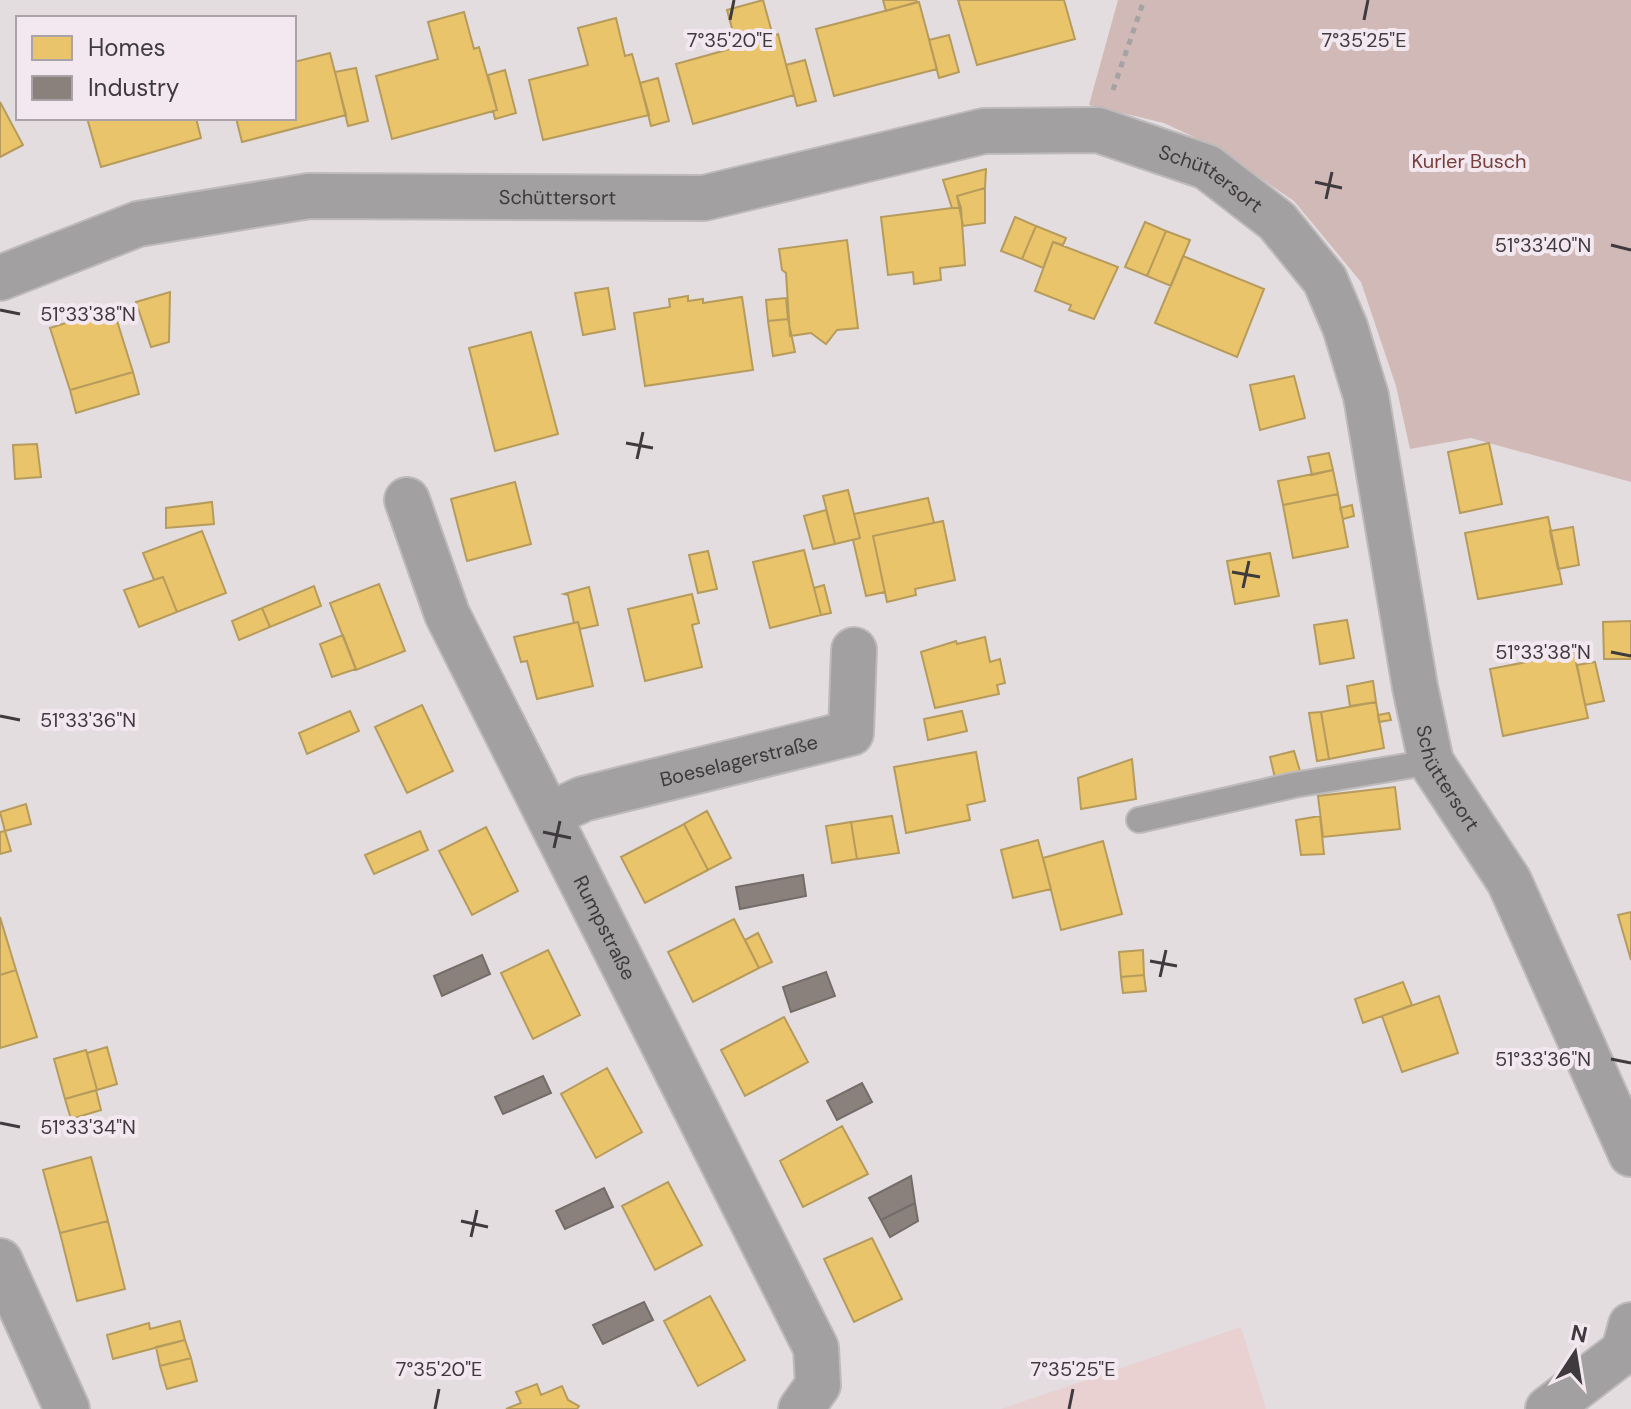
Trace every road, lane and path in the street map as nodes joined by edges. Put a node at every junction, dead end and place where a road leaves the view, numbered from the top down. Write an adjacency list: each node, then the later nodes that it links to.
1 (1144, 0): 2 (path)
2 (1098, 130): 3 (street, Schüttersort); 6 (street, Schüttersort)
3 (0, 278)
4 (407, 500): 7 (street, Rumpstraße)
5 (854, 650): 7 (street, Boeselagerstraße)
6 (1431, 762): 8 (lane); 9 (street, Schüttersort)
7 (549, 815): 13 (street, Rumpstraße)
8 (1139, 820)
9 (1631, 1154)
10 (0, 1261): 12 (street)
11 (1631, 1325): 14 (street)
12 (67, 1409)
13 (801, 1409)
14 (1548, 1409)

